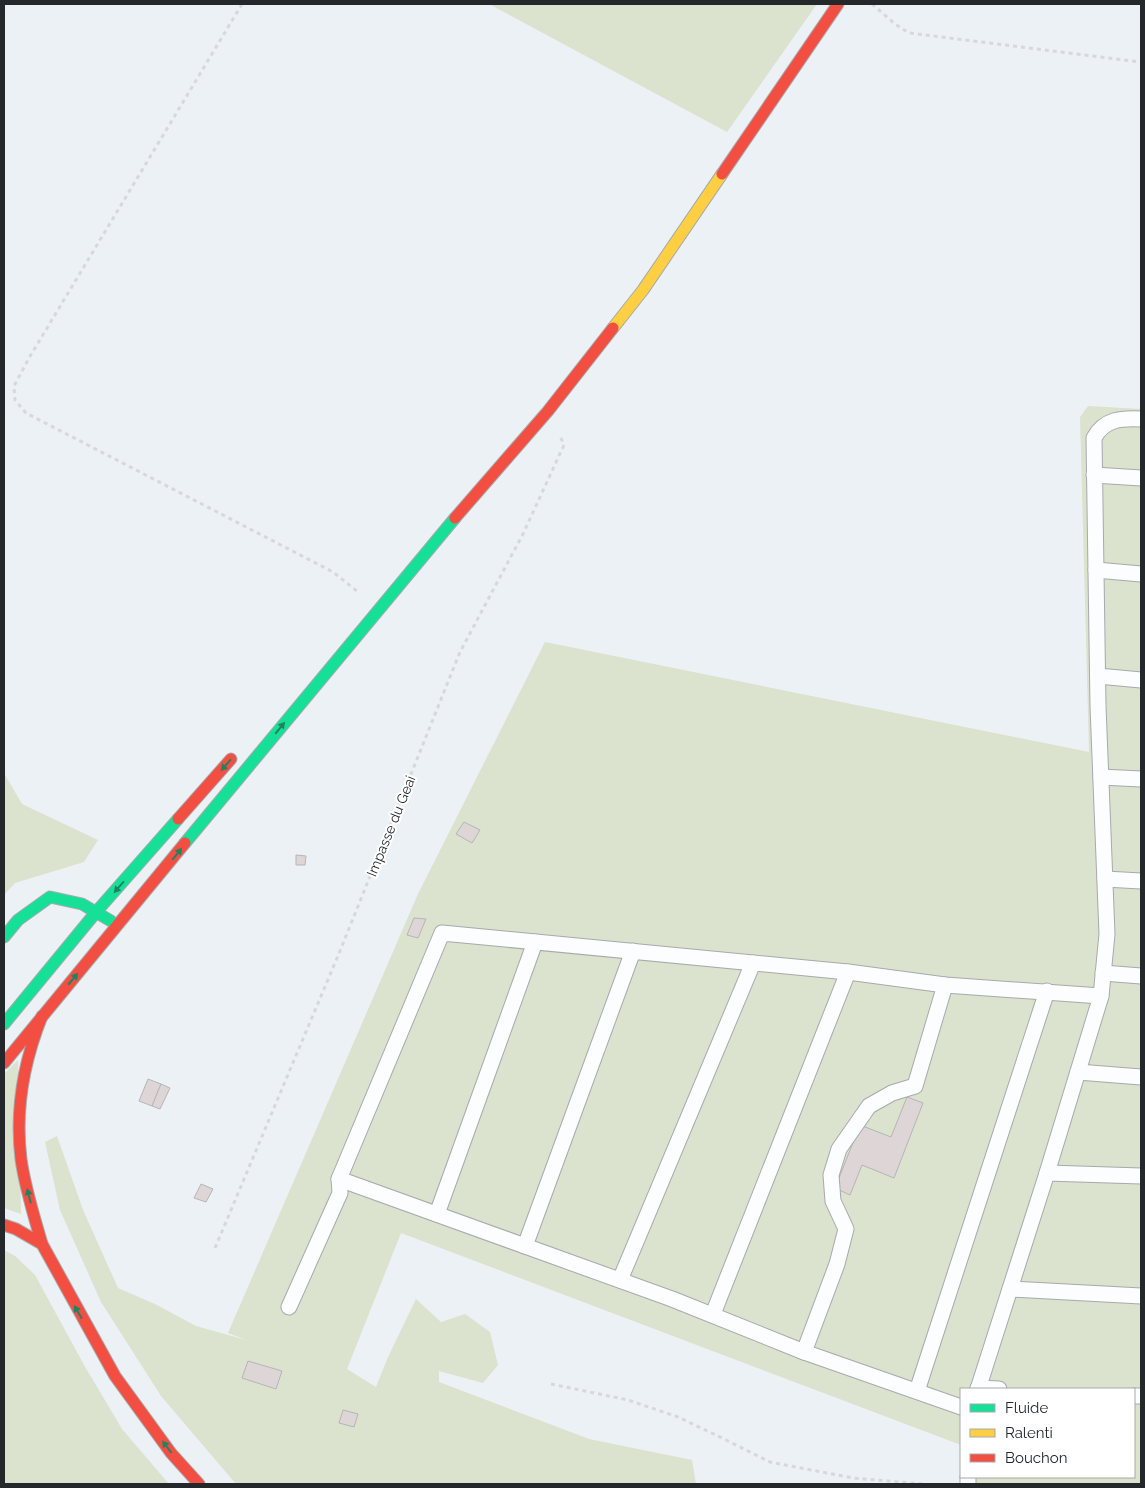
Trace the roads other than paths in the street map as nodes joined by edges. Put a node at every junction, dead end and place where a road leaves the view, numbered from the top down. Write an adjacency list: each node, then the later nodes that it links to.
1 (838, 4): 5 (main road)
2 (1141, 419): 3 (lane)
3 (1094, 475): 4 (lane); 6 (lane)
4 (1141, 478)
5 (438, 536): 8 (main road); 17 (main road, one-way to 5)
6 (1096, 570): 7 (lane); 9 (lane)
7 (1141, 574)
8 (321, 661)
9 (1098, 676): 10 (lane); 12 (lane)
10 (1141, 680)
11 (242, 747): 16 (main road, one-way to 16)
12 (1101, 777): 13 (lane); 14 (lane)
13 (1141, 779)
14 (1105, 879): 15 (lane); 23 (lane)
15 (1141, 881)
16 (97, 911): 17 (main road); 18 (main road); 29 (main road)
17 (118, 926): 28 (main road, one-way to 17)
18 (4, 938)
19 (535, 942): 20 (lane); 35 (lane); 36 (lane)
20 (633, 952): 21 (lane); 39 (lane)
21 (753, 963): 22 (lane); 40 (lane)
22 (848, 972): 25 (lane); 44 (lane)
23 (1103, 973): 24 (lane); 27 (lane)
24 (1141, 976)
25 (945, 985): 26 (lane); 45 (lane)
26 (1047, 991): 27 (lane); 47 (lane)
27 (1101, 996): 31 (lane)
28 (42, 1016): 30 (main road); 38 (main road, one-way to 28)
29 (4, 1024)
30 (4, 1063)
31 (1078, 1072): 32 (lane); 33 (lane)
32 (1141, 1077)
33 (1047, 1173): 34 (lane); 41 (lane)
34 (1141, 1176)
35 (339, 1179): 36 (lane); 43 (lane)
36 (437, 1214): 39 (lane)
37 (4, 1225): 38 (main road)
38 (42, 1244): 49 (main road, one-way to 38)
39 (525, 1246): 40 (lane)
40 (620, 1280): 44 (lane)
41 (1010, 1289): 42 (lane); 46 (lane)
42 (1141, 1296)
43 (289, 1307)
44 (713, 1314): 45 (lane)
45 (804, 1352): 47 (lane)
46 (978, 1388)
47 (917, 1390): 48 (lane)
48 (960, 1407)
49 (199, 1484)

